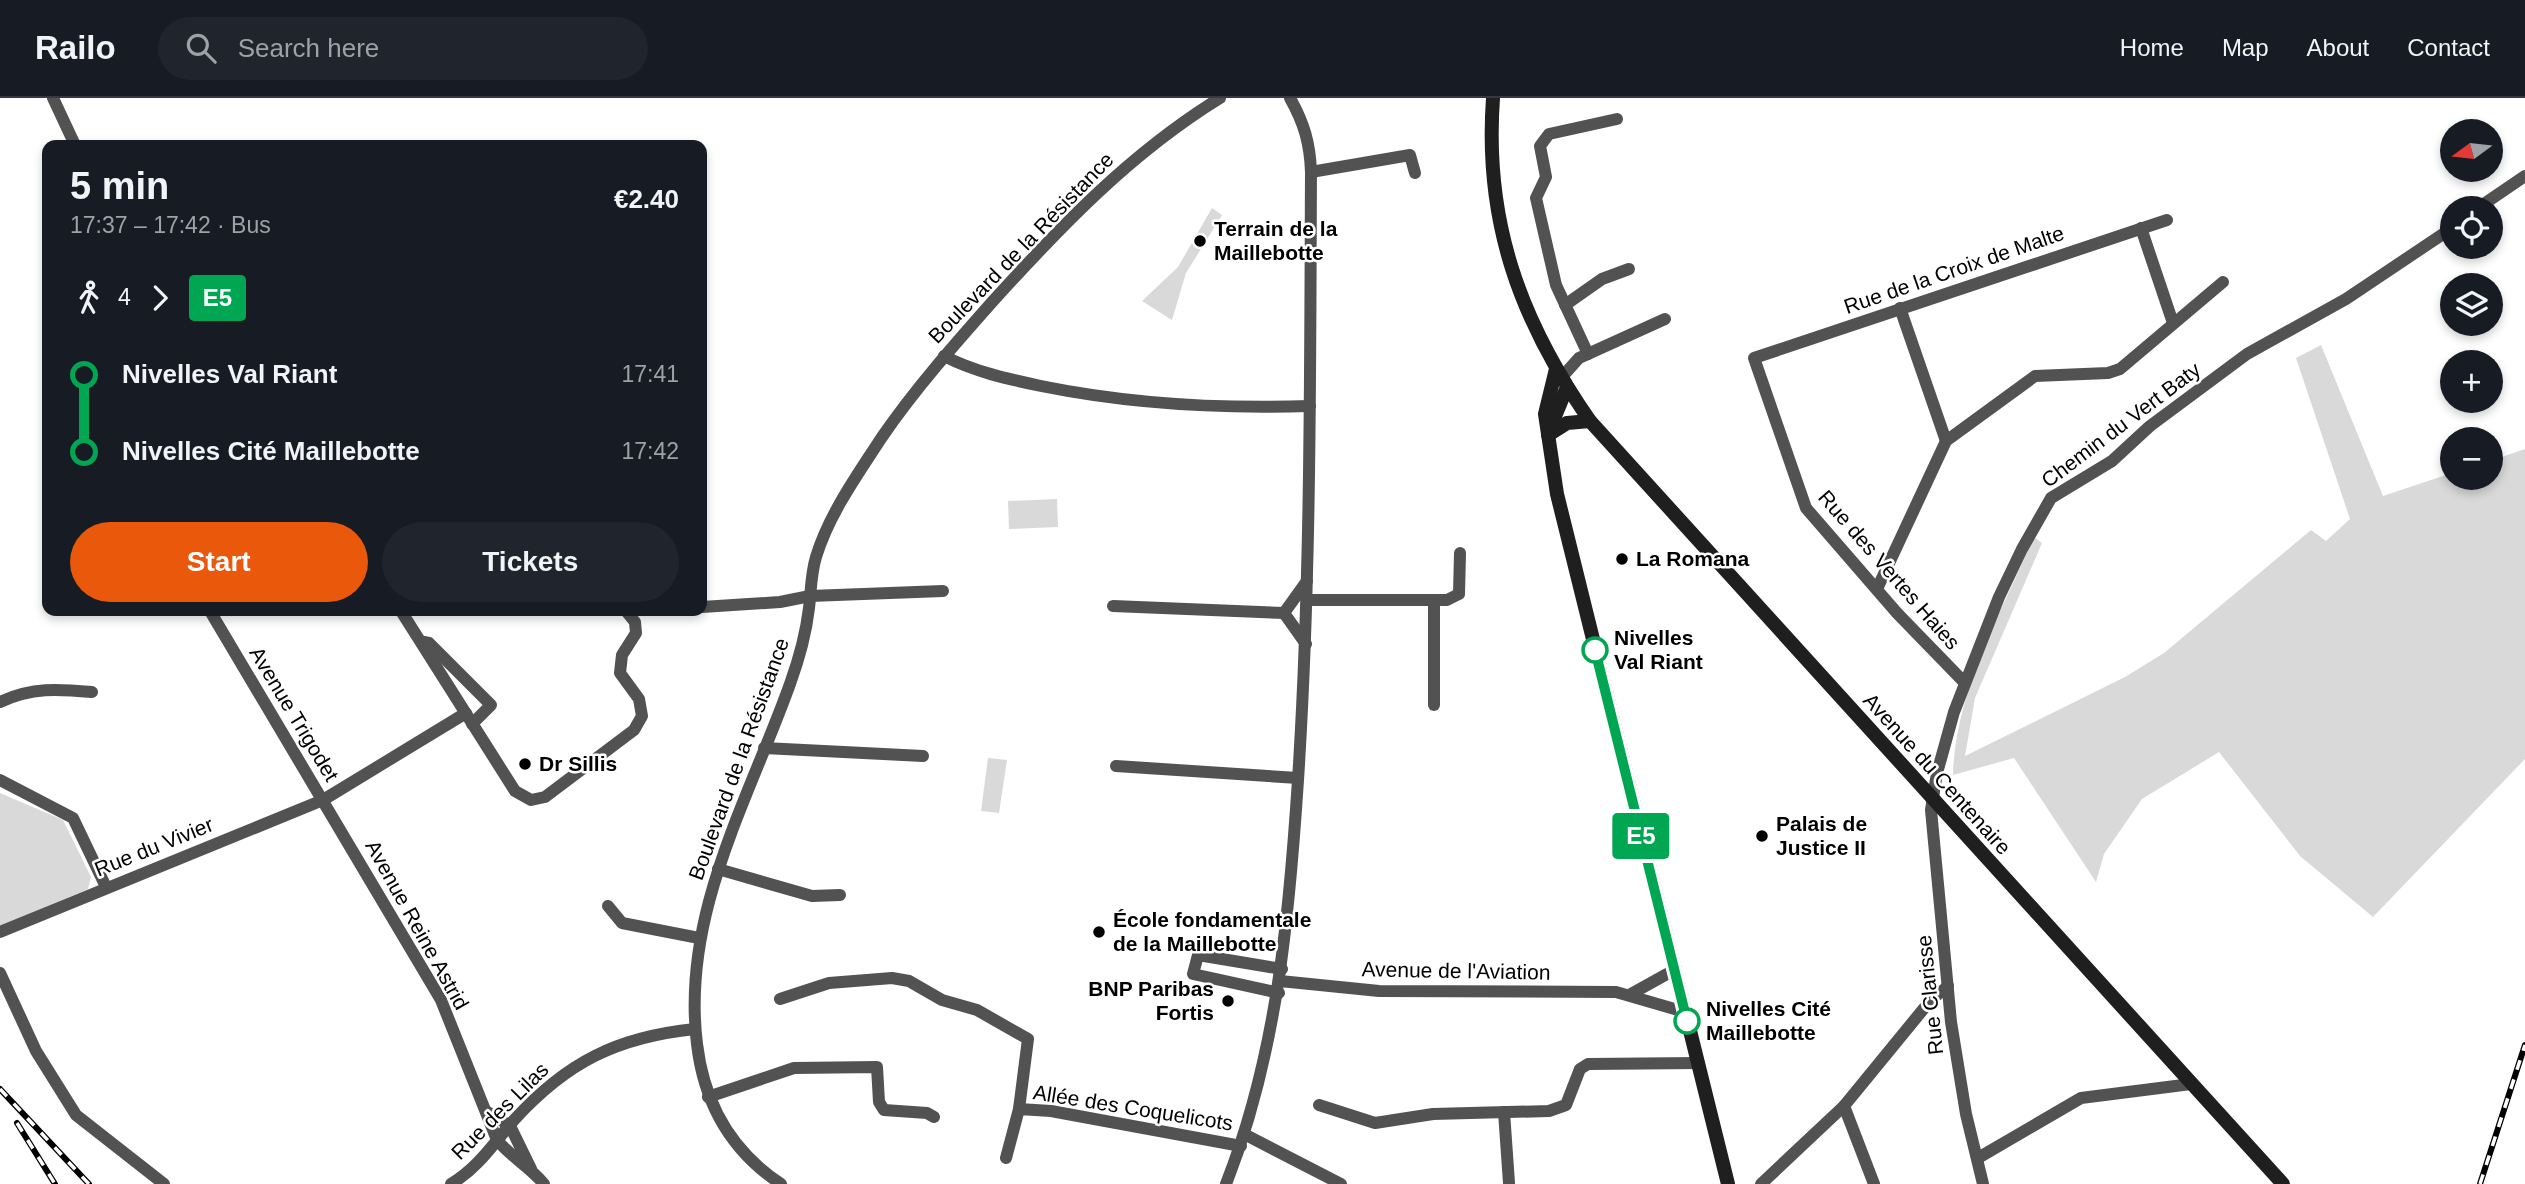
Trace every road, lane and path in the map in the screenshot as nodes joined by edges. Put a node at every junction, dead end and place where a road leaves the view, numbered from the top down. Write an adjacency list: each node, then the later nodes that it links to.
1 (53, 98): 6 (street)
2 (1220, 98): 21 (street, Boulevard de la Résistance)
3 (1290, 98): 7 (street)
4 (1493, 98): 23 (main road, Avenue du Centenaire)
5 (1617, 119): 16 (street)
6 (73, 140)
7 (1311, 172): 8 (street); 24 (street)
8 (1415, 173)
9 (2525, 176): 10 (street)
10 (2496, 196)
11 (2167, 220): 12 (street, Rue de la Croix de Malte)
12 (2140, 228): 17 (street, Rue de la Croix de Malte); 19 (street)
13 (2440, 236): 43 (street, Chemin du Vert Baty)
14 (1629, 269): 16 (street)
15 (2223, 282): 19 (street)
16 (1565, 305): 20 (street)
17 (1900, 308): 22 (street, Rue de la Croix de Malte); 27 (street)
18 (1665, 319): 20 (street)
19 (2173, 323): 27 (street)
20 (1588, 354): 23 (street)
21 (944, 356): 24 (street); 32 (street, Boulevard de la Résistance)
22 (1754, 358): 30 (street, Rue des Vertes Haies)
23 (1561, 378): 25 (main road, Avenue du Centenaire); 26 (main road); 26 (main road)
24 (1310, 406): 29 (street)
25 (1591, 421): 26 (main road); 54 (main road, Avenue du Centenaire)
26 (1547, 436): 61 (main road)
27 (1946, 440): 30 (street)
28 (1460, 553): 34 (street)
29 (1307, 581): 33 (street); 37 (street)
30 (1877, 589): 43 (street, Rue des Vertes Haies)
31 (943, 591): 32 (street)
32 (810, 596): 36 (street); 48 (street, Boulevard de la Résistance)
33 (1307, 600): 34 (street); 42 (street)
34 (1434, 602): 46 (street)
35 (1113, 606): 37 (street)
36 (707, 607)
37 (1284, 613): 42 (street)
38 (213, 616): 53 (street, Avenue Trigodet)
39 (404, 616): 41 (street)
40 (630, 616): 47 (street)
41 (421, 642): 47 (street); 47 (street)
42 (1306, 644): 51 (street)
43 (1964, 682): 54 (street, Chemin du Vert Baty)
44 (92, 692): 45 (street)
45 (0, 702)
46 (1434, 705)
47 (469, 718): 53 (street, Rue du Vivier)
48 (764, 748): 49 (street); 55 (street, Boulevard de la Résistance)
49 (923, 756)
50 (1116, 766): 51 (street)
51 (1298, 778): 63 (street)
52 (0, 780): 56 (street)
53 (323, 800): 56 (street, Rue du Vivier); 75 (street, Avenue Reine Astrid)
54 (1933, 800): 64 (street, Rue Clarisse); 70 (main road, Avenue du Centenaire)
55 (718, 869): 57 (street); 60 (street, Boulevard de la Résistance)
56 (106, 887): 59 (street, Rue du Vivier)
57 (840, 895)
58 (608, 906): 60 (street)
59 (0, 932)
60 (699, 938): 68 (street, Boulevard de la Résistance)
61 (1676, 970): 65 (street, Avenue de l'Aviation); 67 (main road)
62 (0, 973): 85 (street)
63 (1281, 981): 63 (street); 65 (street, Avenue de l'Aviation); 80 (street)
64 (1948, 986): 73 (street); 82 (street, Rue Clarisse)
65 (1631, 994): 67 (street, Avenue de l'Aviation)
66 (780, 999): 74 (street, Allée des Coquelicots)
67 (1685, 1012): 69 (main road)
68 (695, 1030): 71 (street, Boulevard de la Résistance); 78 (street, Rue des Lilas)
69 (1697, 1063): 76 (street); 91 (main road)
70 (2191, 1084): 82 (street); 95 (main road, Avenue du Centenaire)
71 (708, 1097): 77 (street); 88 (street, Boulevard de la Résistance)
72 (1320, 1105): 76 (street)
73 (1844, 1106): 92 (street); 93 (street)
74 (1019, 1109): 80 (street, Allée des Coquelicots); 81 (street, Allée des Coquelicots)
75 (486, 1111): 78 (street); 79 (street, Avenue Reine Astrid)
76 (1504, 1112): 84 (street)
77 (934, 1117)
78 (510, 1126): 79 (street, Rue des Lilas); 83 (street)
79 (497, 1140): 83 (street); 86 (street, Rue des Lilas)
80 (1242, 1140): 89 (street); 90 (street, Allée des Coquelicots)
81 (1006, 1158)
82 (1978, 1158): 94 (street, Rue Clarisse)
83 (531, 1169): 87 (street)
84 (1509, 1182)
85 (164, 1184)
86 (451, 1184)
87 (544, 1184)
88 (781, 1184)
89 (1226, 1184)
90 (1341, 1184)
91 (1728, 1184)
92 (1761, 1184)
93 (1874, 1184)
94 (1983, 1184)
95 (2283, 1184)

